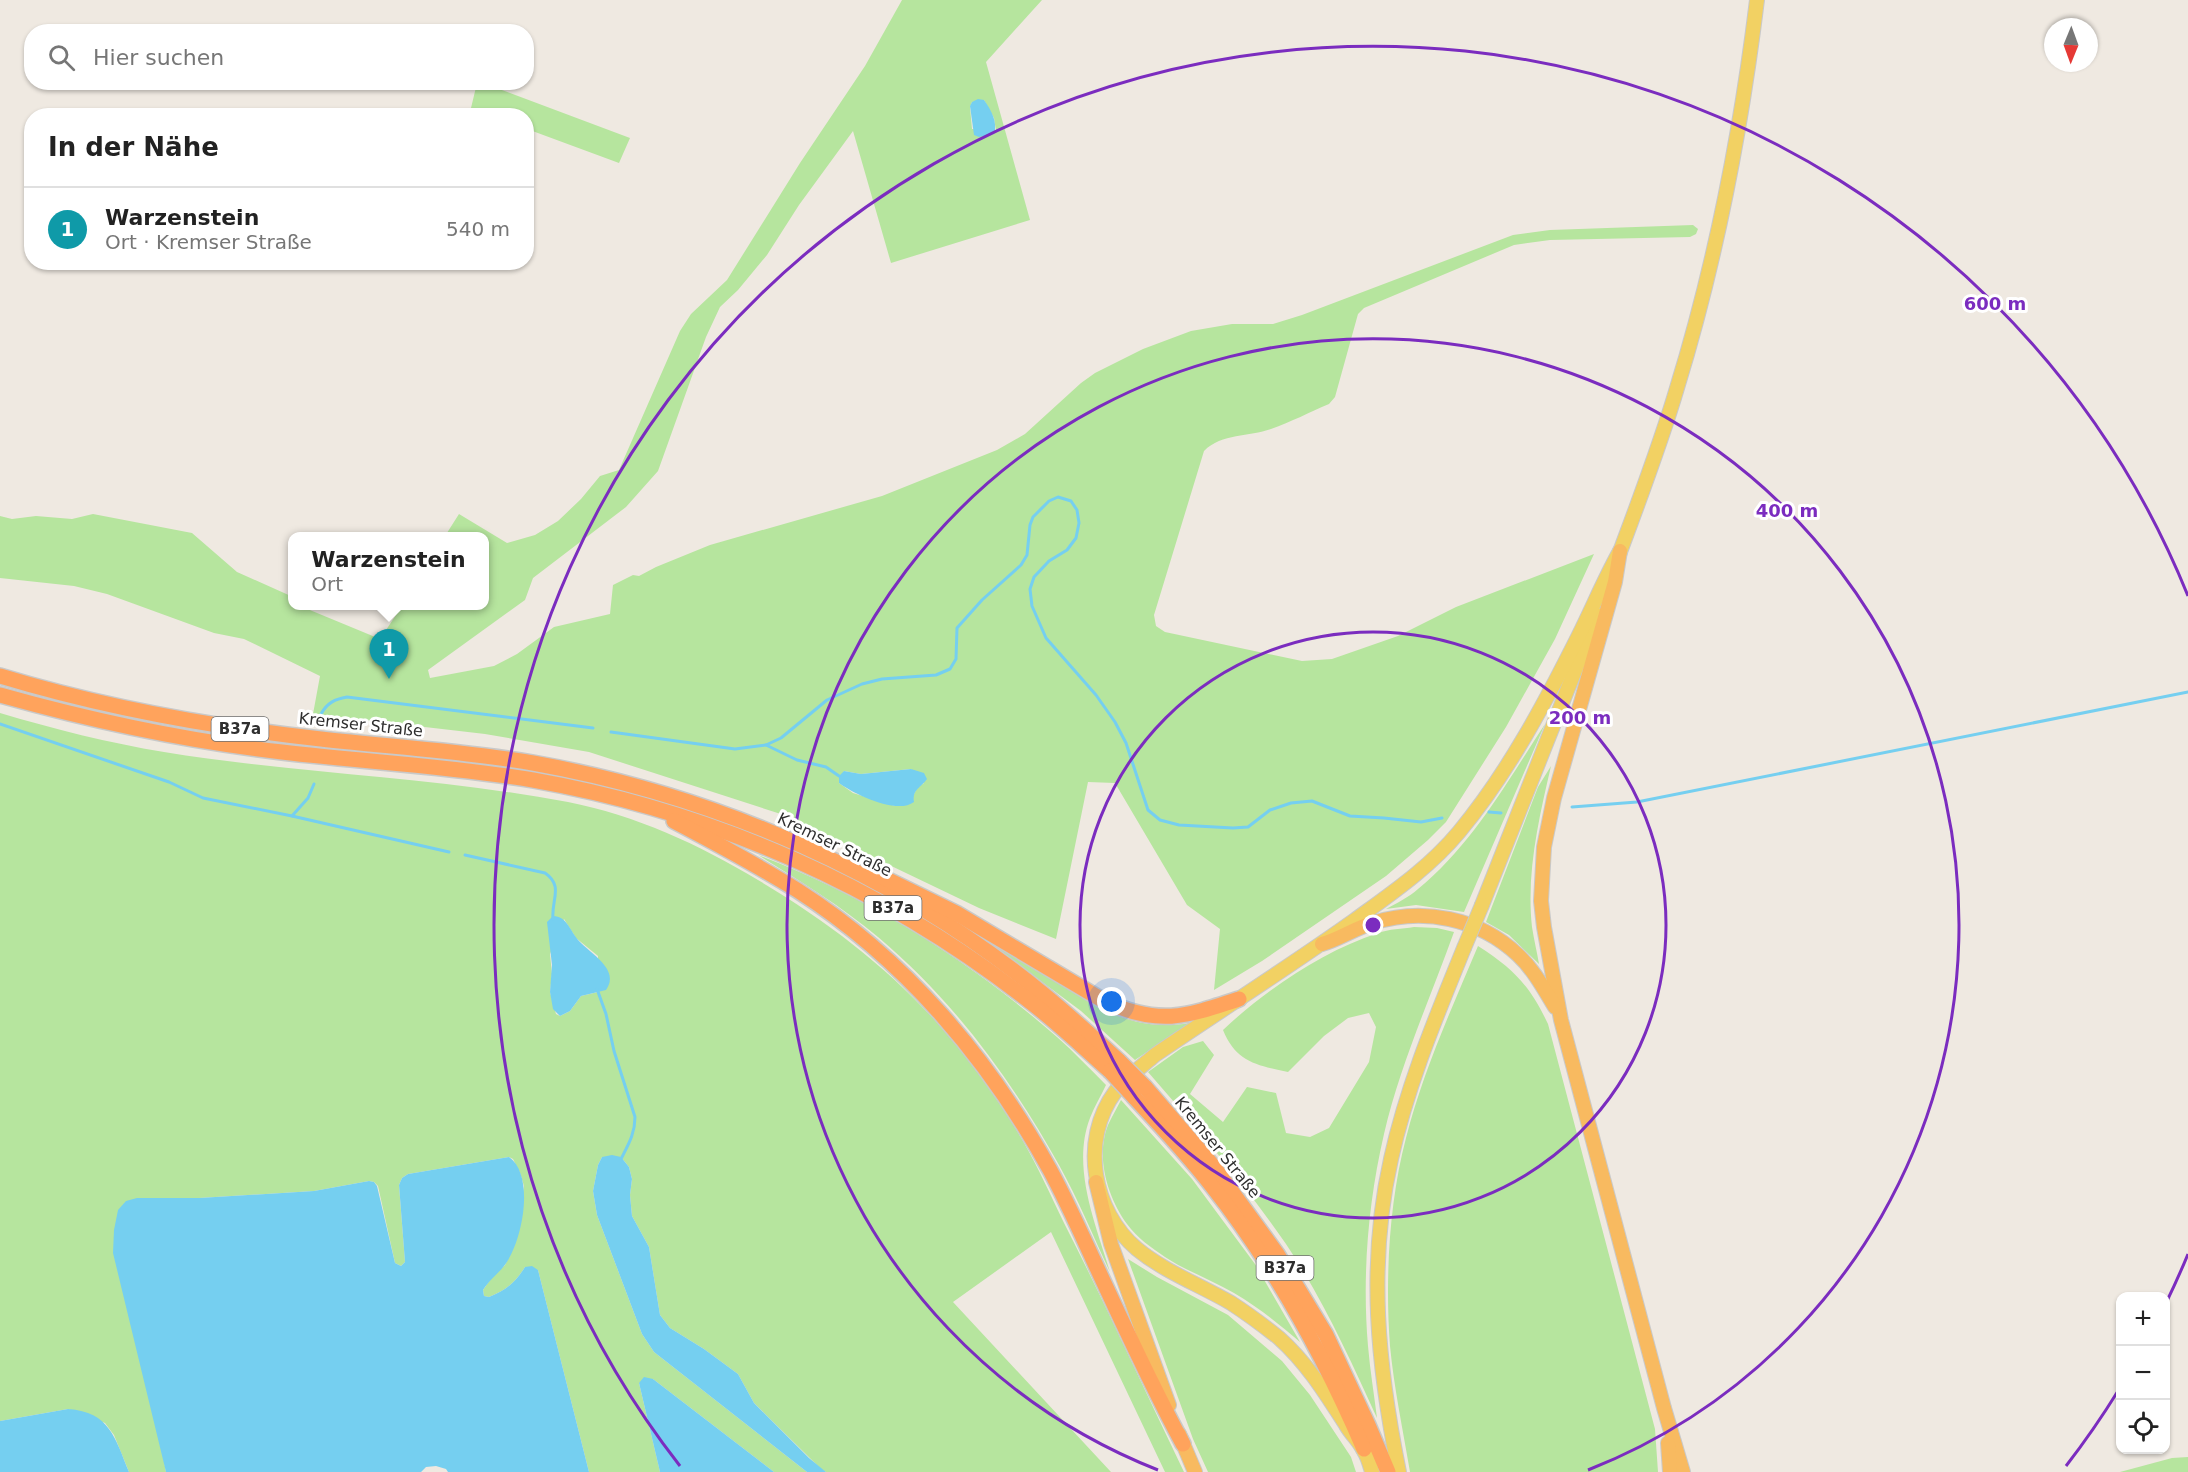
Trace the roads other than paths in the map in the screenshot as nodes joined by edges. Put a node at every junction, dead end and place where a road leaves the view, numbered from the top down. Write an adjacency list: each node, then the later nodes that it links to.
1 (1757, 0): 2 (main road)
2 (1620, 551): 7 (main road); 9 (highway); 19 (main road, bridge)
3 (0, 676): 6 (highway, Kremser Straße / B37a)
4 (0, 695): 5 (highway, Kremser Straße / B37a)
5 (643, 804): 10 (highway, Kremser Straße / B37a); 14 (highway)
6 (781, 836): 8 (highway); 10 (highway, Kremser Straße / B37a)
7 (1322, 944): 8 (main road); 9 (highway)
8 (1239, 999): 12 (main road)
9 (1562, 1020): 13 (highway)
10 (1114, 1066): 11 (highway, Kremser Straße / B37a, bridge)
11 (1139, 1092): 15 (highway, Kremser Straße / B37a); 18 (highway, Kremser Straße / B37a)
12 (1096, 1182): 14 (highway); 15 (main road)
13 (1664, 1408): 20 (highway); 21 (highway)
14 (1183, 1444): 16 (highway)
15 (1364, 1449): 17 (main road)
16 (1195, 1472)
17 (1372, 1472)
18 (1388, 1472)
19 (1399, 1472)
20 (1670, 1472)
21 (1683, 1472)

